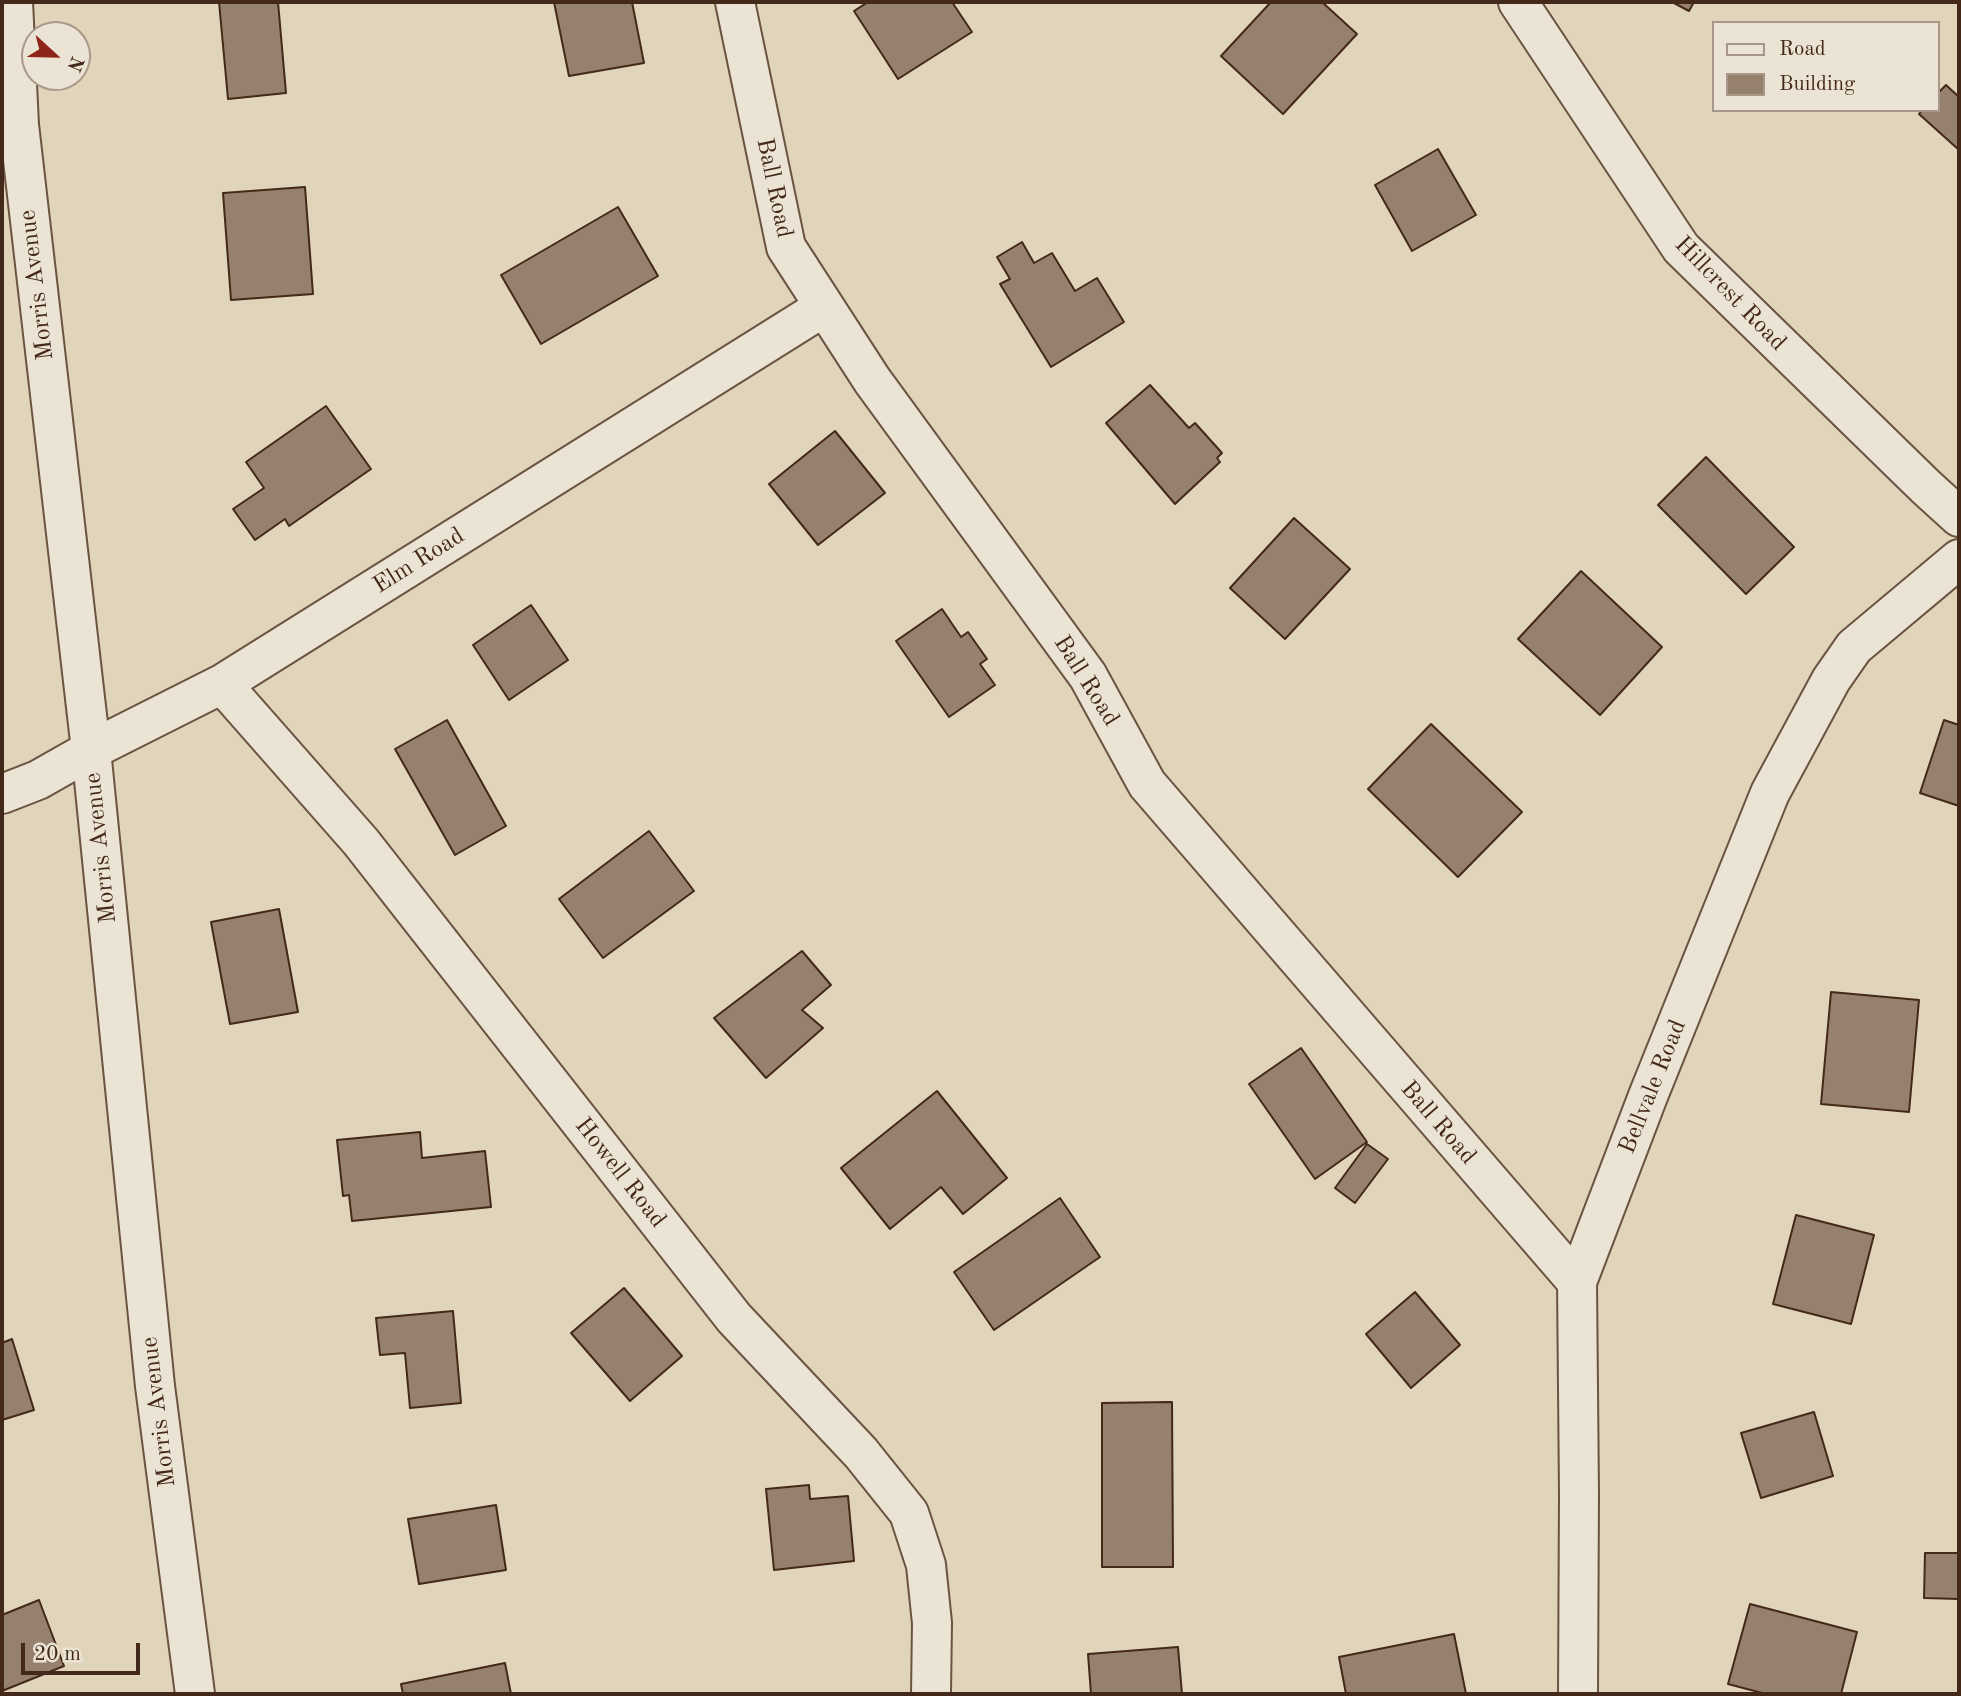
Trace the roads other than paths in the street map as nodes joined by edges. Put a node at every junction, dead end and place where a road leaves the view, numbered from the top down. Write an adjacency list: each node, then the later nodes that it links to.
1 (13, 2): 4 (street, Morris Avenue)
2 (735, 2): 5 (street, Ball Road)
3 (1518, 2): 6 (street, Hillcrest Road)
4 (8, 49): 9 (street, Morris Avenue)
5 (824, 307): 8 (street, Elm Road); 11 (street, Ball Road)
6 (1959, 517)
7 (1959, 559): 11 (street, Bellvale Road)
8 (222, 684): 9 (street, Elm Road); 13 (street, Howell Road)
9 (92, 750): 10 (street, Elm Road); 12 (street, Morris Avenue)
10 (2, 794)
11 (1577, 1282): 14 (street, Bellvale Road)
12 (195, 1694)
13 (931, 1694)
14 (1578, 1694)

